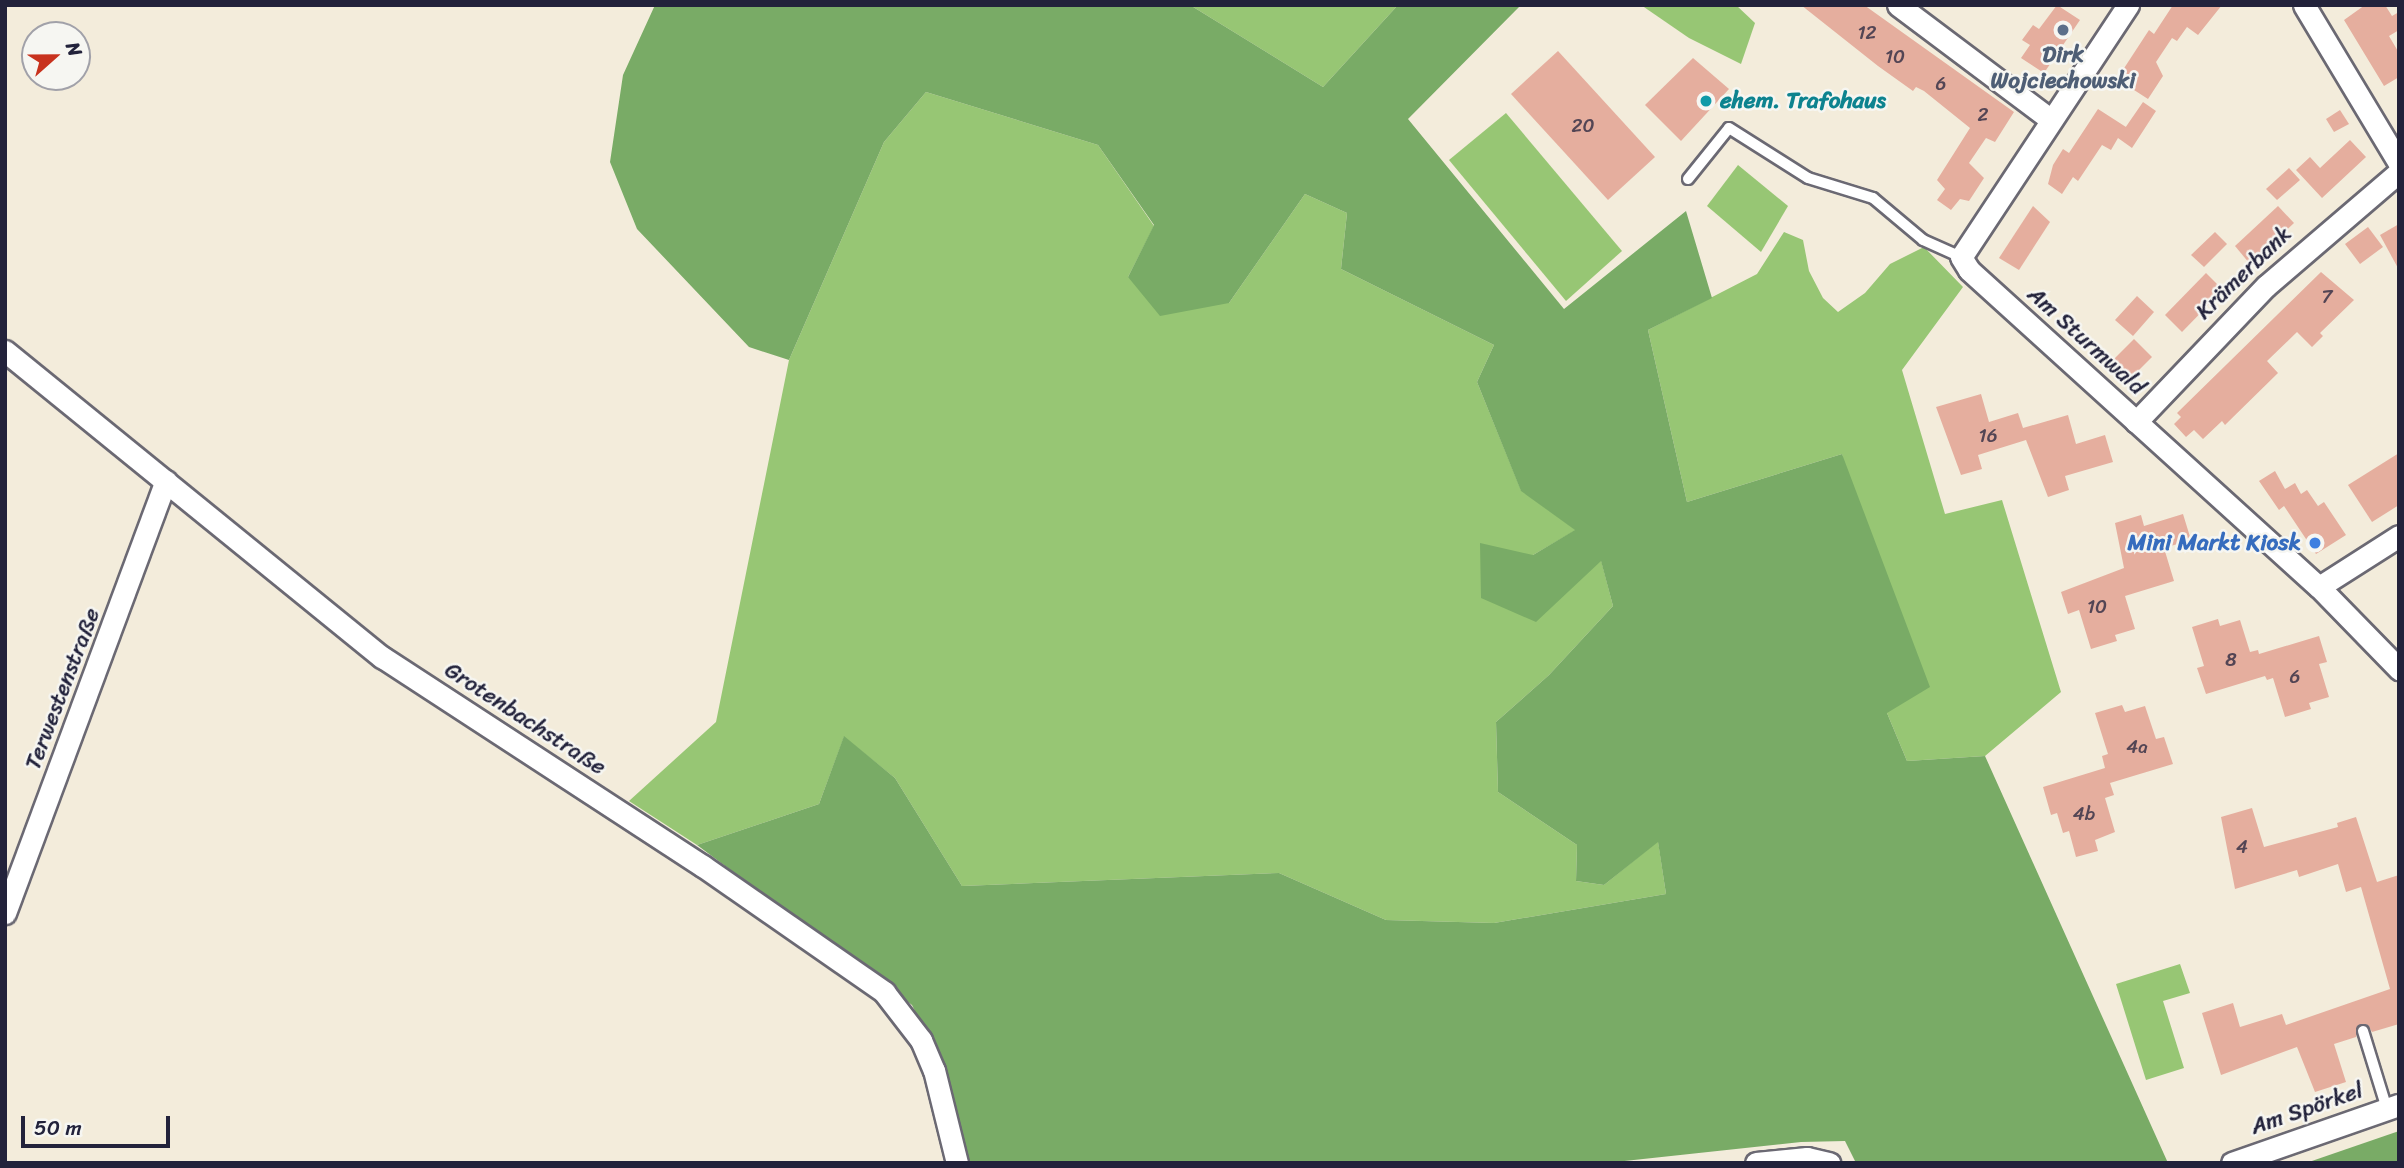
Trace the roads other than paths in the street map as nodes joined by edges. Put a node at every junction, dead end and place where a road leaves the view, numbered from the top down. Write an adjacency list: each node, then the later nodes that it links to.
1 (1898, 5): 4 (street)
2 (2127, 5): 4 (street)
3 (2304, 5): 5 (street)
4 (2052, 120): 8 (street)
5 (2399, 163)
6 (2399, 172): 10 (street, Krämerbank)
7 (1688, 179): 8 (lane)
8 (1961, 257): 10 (street, Am Sturmwald)
9 (5, 351): 11 (street, Grotenbachstraße)
10 (2136, 422): 13 (street, Am Sturmwald)
11 (166, 481): 15 (street, Terwestenstraße); 18 (street, Grotenbachstraße)
12 (2399, 536): 13 (street)
13 (2319, 587): 14 (street, Am Sturmwald)
14 (2399, 669)
15 (5, 913)
16 (2363, 1031): 17 (lane)
17 (2393, 1107): 21 (street, Am Spörkel)
18 (957, 1163)
19 (1756, 1163): 20 (street)
20 (1829, 1163)
21 (2232, 1163)

